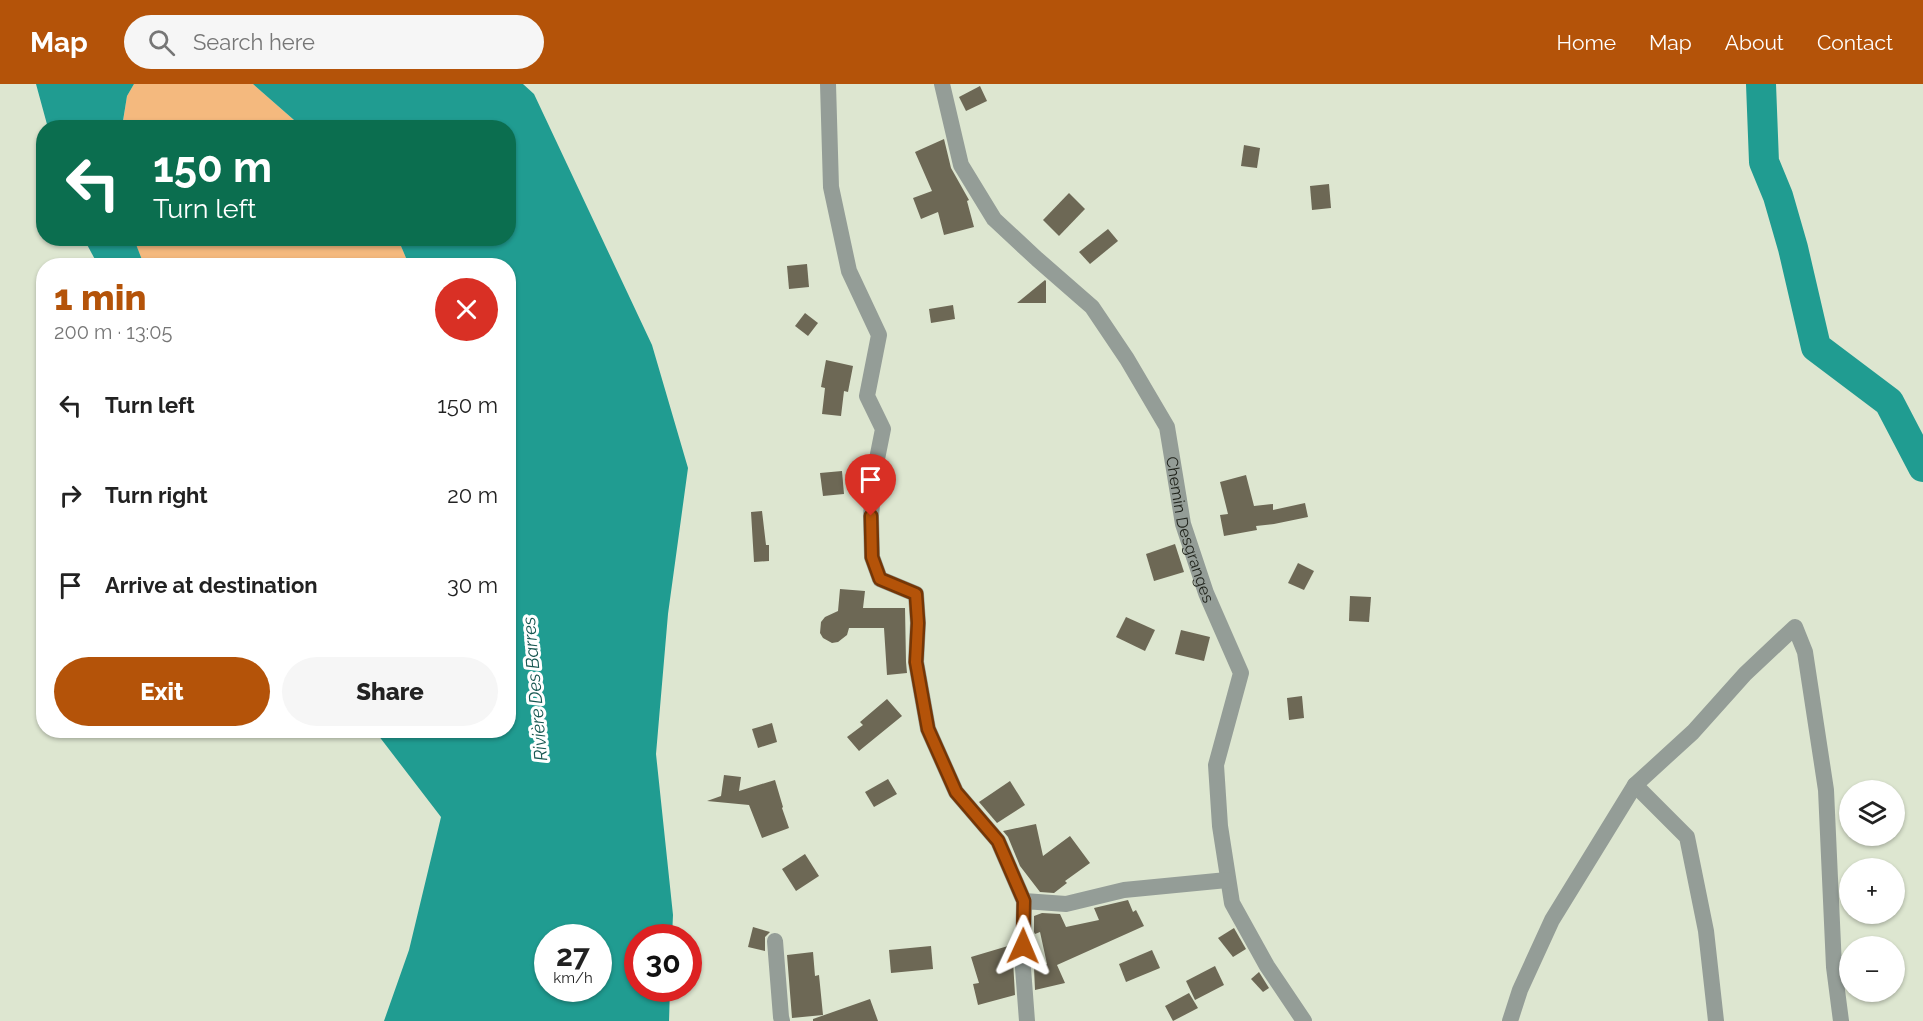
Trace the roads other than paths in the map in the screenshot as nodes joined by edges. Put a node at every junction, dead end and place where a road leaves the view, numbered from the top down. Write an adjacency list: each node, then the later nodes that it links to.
1 (828, 84): 5 (street)
2 (942, 84): 4 (street, Chemin Desgranges)
3 (1635, 785): 10 (street); 11 (street); 12 (street)
4 (1227, 880): 5 (street); 9 (street, Chemin Desgranges)
5 (1024, 901): 8 (street)
6 (775, 941): 7 (street)
7 (782, 1021)
8 (1027, 1021)
9 (1304, 1021)
10 (1510, 1021)
11 (1716, 1021)
12 (1841, 1021)

